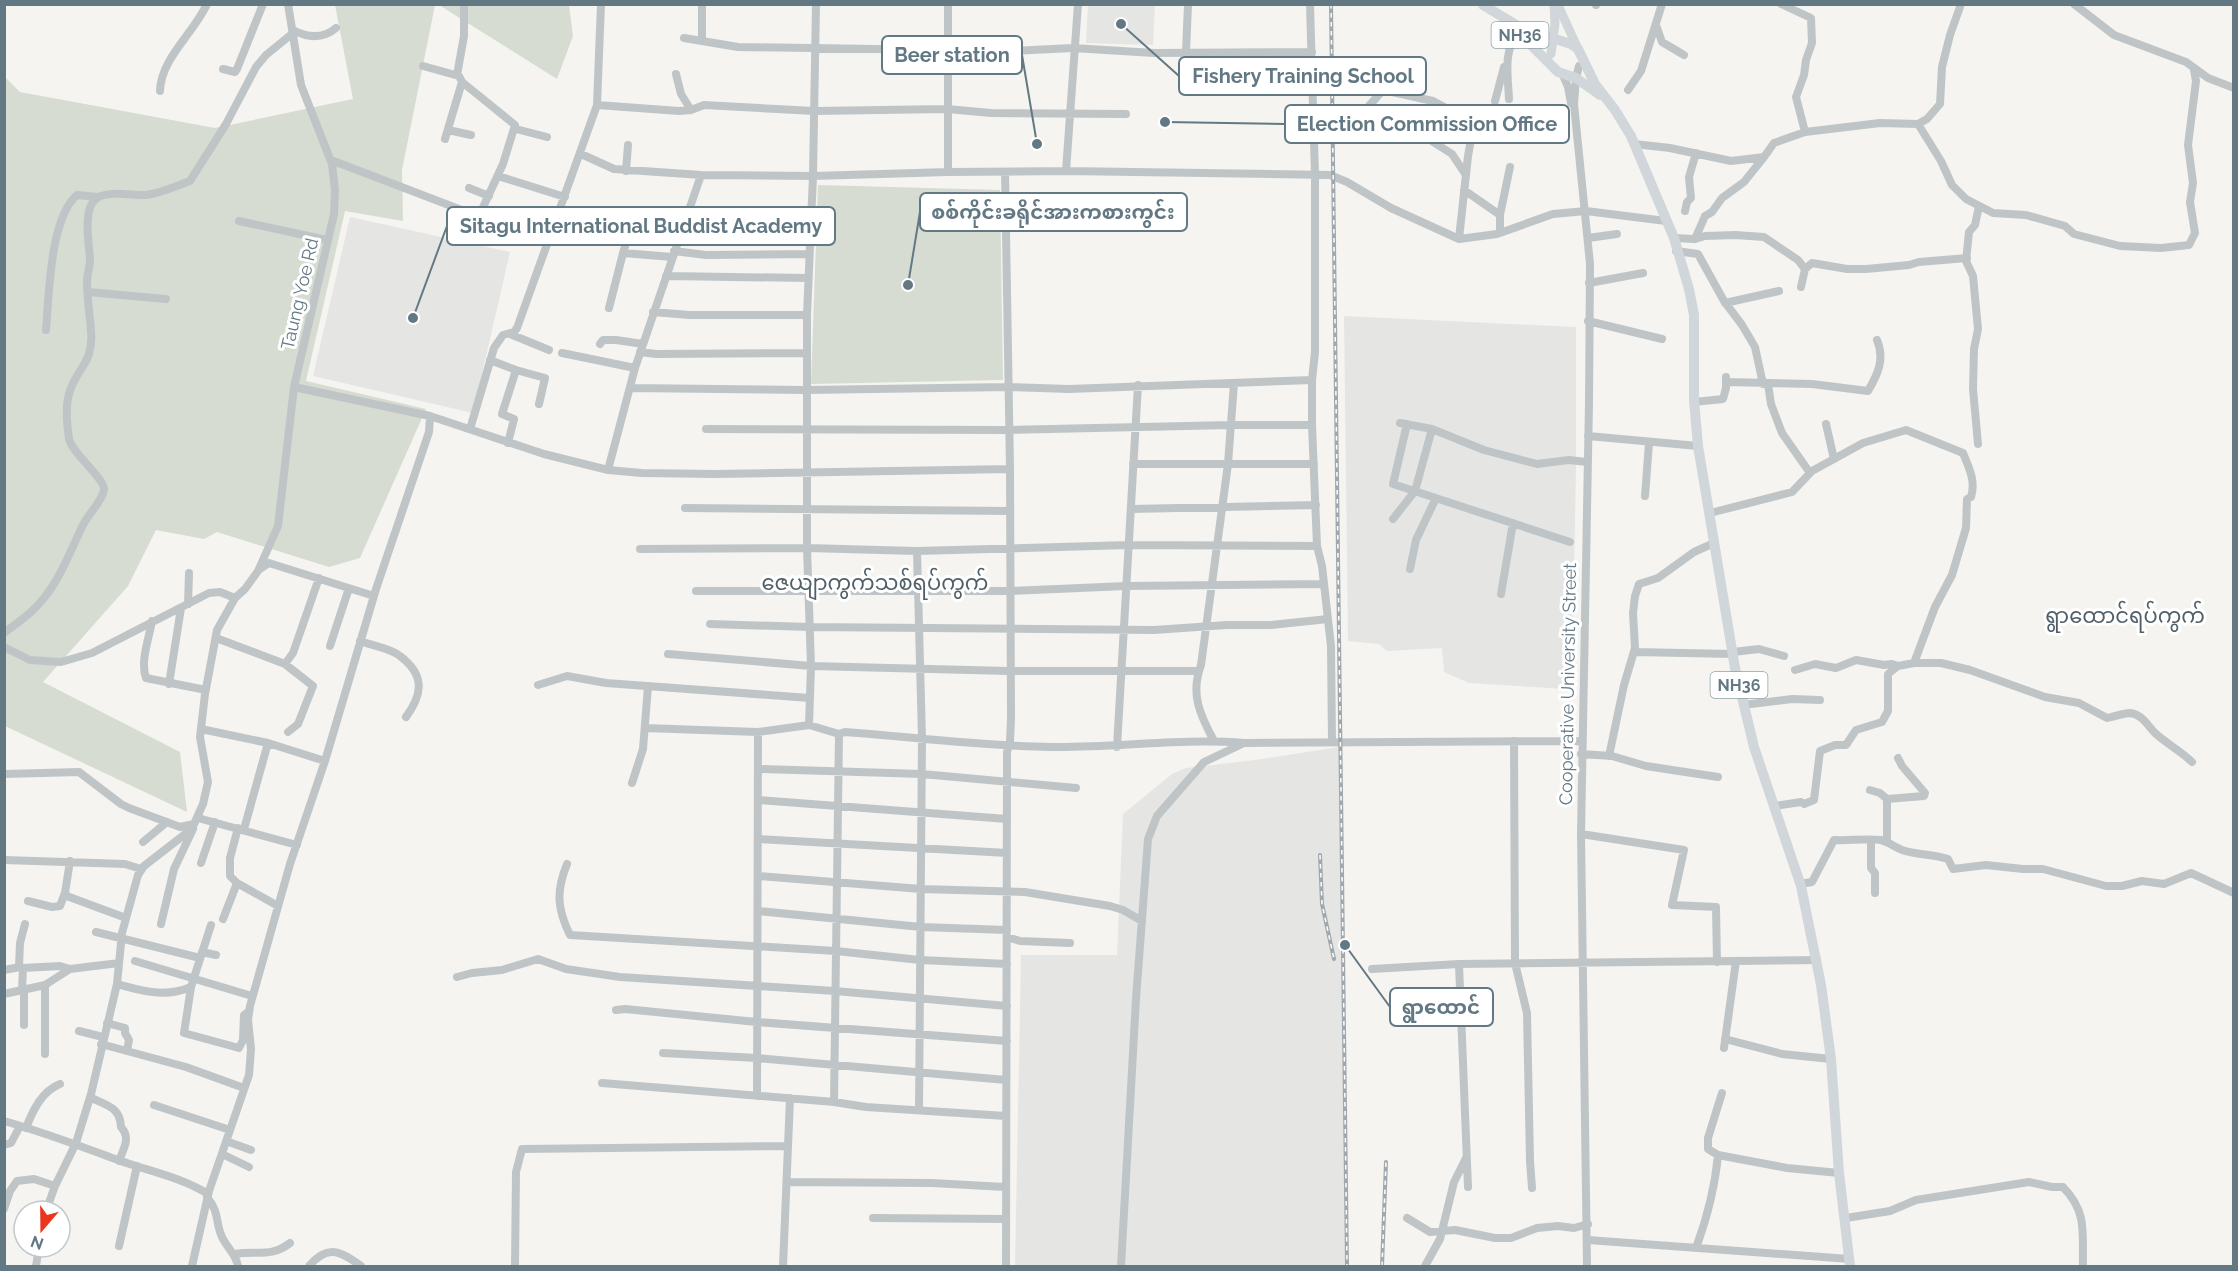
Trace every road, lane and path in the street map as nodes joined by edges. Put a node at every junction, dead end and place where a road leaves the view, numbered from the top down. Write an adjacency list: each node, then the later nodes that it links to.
1 (207, 4): 46 (street)
2 (263, 4): 37 (street)
3 (288, 4): 20 (street, Taung Yoe Rd)
4 (464, 4): 42 (street)
5 (601, 4): 49 (street)
6 (702, 4): 24 (street)
7 (816, 4): 26 (street)
8 (948, 4): 28 (street)
9 (1078, 4): 27 (street)
10 (1188, 4): 29 (street)
11 (1310, 4): 30 (street)
12 (1556, 4): 23 (main road); 33 (main road)
13 (1662, 4): 18 (street)
14 (1782, 4): 62 (street)
15 (1961, 4): 57 (street)
16 (2074, 4): 38 (street)
17 (1482, 5): 21 (highway, NH36); 23 (highway, NH36)
18 (1656, 23): 32 (street); 45 (street)
19 (336, 28): 20 (street)
20 (293, 32): 71 (street, Taung Yoe Rd); 85 (street)
21 (1517, 33): 34 (street); 39 (highway, NH36)
22 (684, 38): 24 (street)
23 (1552, 40): 25 (highway, NH36); 31 (main road)
24 (702, 41): 26 (street)
25 (1564, 44): 31 (highway, NH36); 33 (highway, NH36)
26 (814, 47): 28 (street); 53 (street)
27 (1073, 48): 28 (street); 29 (street); 54 (street)
28 (947, 49): 50 (street)
29 (1186, 52): 30 (street)
30 (1312, 52): 78 (street)
31 (1551, 54): 39 (highway, NH36)
32 (1684, 56)
33 (1579, 57): 39 (highway); 41 (street, Cooperative University Street); 52 (highway, NH36)
34 (1506, 59): 47 (street); 48 (street)
35 (1395, 64): 44 (street)
36 (423, 66): 42 (street)
37 (223, 69)
38 (2194, 70): 43 (street); 87 (street)
39 (1558, 71): 41 (highway, NH36); 59 (street, Cooperative University Street)
40 (676, 74): 51 (street)
41 (1576, 78): 52 (highway, NH36); 59 (street, Cooperative University Street)
42 (459, 79): 58 (street); 60 (street)
43 (2234, 88)
44 (1383, 90): 56 (street); 79 (street)
45 (1628, 90)
46 (160, 91)
47 (1509, 99)
48 (1495, 101)
49 (597, 105): 51 (street); 69 (street)
50 (947, 109): 53 (street); 54 (street); 74 (street)
51 (691, 110): 53 (street)
52 (1615, 110): 66 (highway, NH36)
53 (814, 111): 81 (street)
54 (1070, 113): 55 (street); 75 (street)
55 (1126, 114)
56 (1342, 118)
57 (1918, 124): 62 (street); 87 (street)
58 (516, 129): 64 (street); 80 (street)
59 (1576, 129): 88 (street, Cooperative University Street)
60 (448, 130): 63 (street); 65 (street)
61 (1408, 130): 79 (street)
62 (1805, 132): 70 (street)
63 (471, 135)
64 (547, 137)
65 (445, 139)
66 (1634, 144): 68 (street); 95 (highway, NH36)
67 (628, 145): 73 (street)
68 (1696, 153): 70 (street); 89 (street)
69 (581, 154): 73 (street); 86 (street)
70 (1764, 157): 101 (street)
71 (331, 160): 91 (street); 102 (street, Taung Yoe Rd)
72 (1510, 167): 90 (street)
73 (626, 171): 77 (street)
74 (948, 171): 76 (street); 81 (street)
75 (1066, 171): 76 (street); 78 (street)
76 (1005, 172): 140 (street)
77 (701, 175): 81 (street); 92 (street)
78 (1315, 175): 100 (street); 135 (street)
79 (1466, 175): 83 (street)
80 (498, 176): 84 (street); 86 (street)
81 (813, 176): 93 (street)
82 (469, 188): 84 (street)
83 (1464, 190): 90 (street); 100 (street)
84 (489, 196): 91 (street)
85 (98, 197): 116 (street); 123 (street)
86 (565, 197): 103 (street)
87 (1979, 206): 108 (street)
88 (1586, 211): 95 (street); 96 (street); 98 (street, Cooperative University Street)
89 (1685, 211)
90 (1500, 215): 96 (street)
91 (479, 216): 103 (street)
92 (686, 217): 93 (street); 105 (street); 106 (street)
93 (811, 217): 107 (street)
94 (239, 220): 102 (street)
95 (1666, 221): 99 (highway, NH36)
96 (1500, 232): 100 (street)
97 (1617, 234): 98 (street)
98 (1588, 238): 113 (street, Cooperative University Street)
99 (1674, 238): 101 (street); 104 (highway, NH36)
100 (1459, 239)
101 (1695, 239): 109 (street)
102 (327, 240): 139 (street, Taung Yoe Rd)
103 (548, 243): 124 (street)
104 (1676, 251): 118 (street); 143 (highway, NH36)
105 (623, 253): 106 (street); 119 (street)
106 (673, 254): 107 (street); 111 (street)
107 (809, 254): 112 (street)
108 (1967, 258): 109 (street); 158 (street)
109 (1805, 269): 114 (street)
110 (1642, 273): 113 (street)
111 (666, 276): 112 (street); 120 (street)
112 (808, 278): 121 (street)
113 (1589, 283): 122 (street, Cooperative University Street)
114 (1801, 287)
115 (1779, 291): 118 (street)
116 (88, 292): 117 (street); 216 (street)
117 (166, 299)
118 (1725, 303): 137 (street)
119 (609, 308)
120 (653, 312): 121 (street); 128 (street)
121 (807, 315): 131 (street)
122 (1588, 321): 125 (street); 155 (street, Cooperative University Street)
123 (46, 330)
124 (510, 334): 129 (street); 132 (street)
125 (1662, 339)
126 (1877, 340): 137 (street)
127 (600, 344): 128 (street)
128 (641, 348): 131 (street); 133 (street)
129 (549, 350)
130 (562, 353): 133 (street)
131 (807, 353): 142 (street)
132 (490, 360): 134 (street); 150 (street)
133 (634, 368): 141 (street)
134 (516, 370): 144 (street); 156 (street)
135 (1312, 380): 136 (street); 148 (street)
136 (1234, 382): 138 (street); 146 (street)
137 (1766, 384): 143 (street); 168 (street)
138 (1138, 385): 140 (street); 149 (street)
139 (294, 387): 145 (street); 190 (street, Taung Yoe Rd)
140 (1009, 387): 142 (street); 154 (street)
141 (630, 388): 142 (street); 166 (street)
142 (806, 390): 152 (street)
143 (1694, 402): 159 (highway, NH36)
144 (538, 404)
145 (430, 416): 150 (street); 205 (street)
146 (1231, 424): 148 (street); 149 (street); 163 (street)
147 (1826, 424): 160 (street)
148 (1312, 426): 164 (street)
149 (1135, 428): 154 (street); 162 (street)
150 (470, 429): 156 (street)
151 (706, 429): 152 (street)
152 (807, 429): 154 (street); 167 (street)
153 (1432, 429): 161 (street); 169 (street); 169 (street)
154 (1009, 430): 165 (street)
155 (1588, 436): 157 (street); 161 (street, Cooperative University Street)
156 (508, 443): 166 (street)
157 (1649, 443): 159 (street); 170 (street)
158 (1978, 444)
159 (1698, 446): 178 (highway, NH36)
160 (1834, 459): 168 (street); 225 (street)
161 (1587, 462): 251 (street, Cooperative University Street)
162 (1133, 464): 163 (street); 175 (street)
163 (1228, 464): 164 (street); 173 (street)
164 (1314, 464): 172 (street)
165 (1010, 469): 167 (street); 177 (street)
166 (608, 470): 167 (street)
167 (807, 472): 176 (street)
168 (1810, 473): 178 (street)
169 (1415, 491): 171 (street); 179 (street)
170 (1645, 496)
171 (1436, 498): 180 (street); 192 (street)
172 (1317, 505): 173 (street); 185 (street)
173 (1222, 507): 175 (street); 184 (street)
174 (685, 508): 176 (street)
175 (1131, 509): 183 (street)
176 (807, 510): 177 (street); 186 (street)
177 (1010, 511): 188 (street)
178 (1710, 513): 182 (highway, NH36)
179 (1393, 519)
180 (1513, 523): 181 (street); 204 (street)
181 (1570, 542)
182 (1714, 543): 221 (street); 222 (highway, NH36)
183 (1129, 545): 184 (street); 188 (street); 198 (street)
184 (1217, 545): 185 (street); 197 (street)
185 (1317, 546): 196 (street)
186 (807, 548): 187 (street); 189 (street); 201 (street)
187 (640, 549)
188 (1010, 549): 189 (street); 203 (street)
189 (917, 551): 202 (street)
190 (267, 552): 191 (street); 193 (street, Taung Yoe Rd)
191 (281, 568): 193 (street); 195 (street)
192 (1410, 569)
193 (258, 571): 206 (street, Taung Yoe Rd)
194 (189, 573): 207 (street)
195 (319, 578): 199 (street); 226 (street)
196 (1324, 584): 197 (street); 208 (street)
197 (1212, 585): 198 (street); 211 (street)
198 (1126, 586): 203 (street); 215 (street)
199 (349, 588): 205 (street); 219 (street)
200 (696, 591): 201 (street)
201 (808, 591): 202 (street); 212 (street)
202 (918, 591): 203 (street); 213 (street)
203 (1010, 591): 214 (street)
204 (1501, 594)
205 (374, 596): 218 (street)
206 (235, 598): 207 (street); 217 (street, Taung Yoe Rd)
207 (184, 606): 209 (street); 234 (street)
208 (1328, 619): 211 (street); 252 (street)
209 (152, 621): 220 (street); 234 (street)
210 (710, 624): 212 (street)
211 (1206, 626): 215 (street); 233 (street)
212 (809, 627): 213 (street); 227 (street)
213 (919, 629): 214 (street); 229 (street)
214 (1010, 630): 215 (street); 231 (street)
215 (1124, 630): 232 (street)
216 (4, 633)
217 (216, 638): 226 (street); 237 (street, Taung Yoe Rd)
218 (360, 641): 241 (street); 260 (street)
219 (330, 646)
220 (4, 647)
221 (1634, 652): 222 (street); 258 (street)
222 (1733, 653): 224 (street); 240 (highway, NH36)
223 (668, 654): 227 (street)
224 (1784, 656)
225 (1914, 663): 228 (street); 261 (street)
226 (285, 664): 245 (street)
227 (811, 666): 229 (street); 238 (street)
228 (1898, 666): 230 (street); 274 (street)
229 (920, 668): 231 (street); 248 (street)
230 (1796, 670)
231 (1009, 671): 232 (street); 255 (street)
232 (1120, 671): 233 (street); 256 (street)
233 (1199, 671): 249 (street)
234 (169, 684): 237 (street)
235 (538, 685): 236 (street)
236 (648, 686): 238 (street); 243 (street)
237 (206, 690): 244 (street, Taung Yoe Rd)
238 (810, 698): 242 (street)
239 (1820, 700): 240 (street)
240 (1743, 705): 274 (highway, NH36)
241 (406, 717)
242 (809, 725): 246 (street); 247 (street)
243 (645, 728): 246 (street); 268 (street)
244 (201, 729): 253 (street); 279 (street, Taung Yoe Rd)
245 (288, 732)
246 (758, 732): 262 (street)
247 (839, 734): 248 (street); 263 (street)
248 (922, 738): 255 (street); 265 (street)
249 (1215, 741): 254 (street); 256 (street)
250 (1514, 741): 251 (street); 252 (street); 329 (street)
251 (1582, 741): 257 (street, Cooperative University Street)
252 (1332, 742): 254 (street)
253 (268, 743): 260 (street); 280 (street)
254 (1244, 743): 310 (street)
255 (1008, 745): 256 (street); 267 (street)
256 (1117, 747)
257 (1581, 754): 258 (street); 281 (street, Cooperative University Street)
258 (1609, 756): 266 (street)
259 (1898, 758): 271 (street)
260 (324, 760): 287 (street)
261 (2192, 762)
262 (758, 769): 263 (street); 272 (street)
263 (838, 770): 265 (street); 273 (street)
264 (4, 774): 277 (street)
265 (922, 774): 267 (street); 275 (street)
266 (1718, 777)
267 (1006, 782): 269 (street); 276 (street)
268 (632, 783)
269 (1076, 788)
270 (1870, 790): 271 (street)
271 (1887, 799): 285 (street)
272 (758, 800): 273 (street); 282 (street)
273 (838, 805): 275 (street); 286 (street)
274 (1775, 806): 298 (highway, NH36)
275 (922, 813): 276 (street); 288 (street)
276 (1006, 819): 289 (street)
277 (166, 822): 279 (street); 284 (street)
278 (215, 822): 279 (street); 280 (street); 292 (street)
279 (195, 823): 294 (street); 312 (street, Taung Yoe Rd)
280 (241, 829): 287 (street); 296 (street)
281 (1581, 834): 327 (street); 330 (street, Cooperative University Street)
282 (758, 839): 286 (street); 295 (street)
283 (1871, 840): 285 (street); 298 (street); 301 (street)
284 (143, 842)
285 (1887, 842): 302 (street)
286 (837, 844): 288 (street); 297 (street)
287 (297, 845): 305 (street)
288 (921, 848): 289 (street); 299 (street)
289 (1006, 854): 300 (street)
290 (4, 860): 291 (street)
291 (70, 861): 294 (street); 303 (street)
292 (201, 863)
293 (567, 864): 319 (street)
294 (141, 869): 307 (street)
295 (758, 876): 297 (street); 306 (street)
296 (237, 883): 305 (street); 309 (street)
297 (837, 883): 299 (street); 308 (street)
298 (1800, 884): 324 (highway, NH36)
299 (921, 889): 300 (street); 314 (street)
300 (1006, 892): 310 (street); 316 (street)
301 (1875, 893)
302 (2234, 893)
303 (64, 895): 304 (street); 307 (street)
304 (28, 901)
305 (278, 906): 346 (street)
306 (758, 911): 308 (street); 319 (street)
307 (126, 918): 317 (street)
308 (836, 918): 314 (street); 320 (street)
309 (224, 919)
310 (1142, 921): 425 (street)
311 (25, 924): 333 (street)
312 (160, 924)
313 (211, 925): 321 (street)
314 (921, 927): 316 (street); 323 (street)
315 (96, 932): 317 (street)
316 (1006, 934): 318 (street); 331 (street)
317 (122, 937): 321 (street); 328 (street)
318 (1070, 943)
319 (758, 947): 320 (street); 341 (street)
320 (836, 951): 323 (street); 344 (street)
321 (201, 955): 322 (street); 338 (street)
322 (216, 955)
323 (920, 960): 331 (street); 347 (street)
324 (1817, 960): 325 (street); 365 (highway, NH36)
325 (1736, 961): 327 (street); 357 (street)
326 (135, 962): 338 (street)
327 (1717, 962): 330 (street)
328 (119, 963): 334 (street); 339 (street)
329 (1515, 963): 330 (street); 332 (street); 402 (street)
330 (1583, 963): 410 (street, Cooperative University Street)
331 (1006, 964): 348 (street)
332 (1459, 964): 335 (street); 391 (street)
333 (21, 968): 334 (street); 336 (street); 343 (street)
334 (70, 969): 340 (street)
335 (1372, 969)
336 (4, 970)
337 (457, 977): 341 (street)
338 (194, 978): 342 (street); 346 (street)
339 (117, 984): 342 (street); 351 (street)
340 (45, 985): 343 (street); 363 (street)
341 (758, 985): 344 (street); 352 (street)
342 (191, 987): 350 (street)
343 (23, 990): 345 (street); 353 (street)
344 (836, 991): 347 (street); 354 (street)
345 (4, 994)
346 (252, 996): 350 (street)
347 (920, 997): 348 (street); 356 (street)
348 (1006, 1006): 359 (street)
349 (616, 1010): 352 (street)
350 (249, 1011): 371 (street)
351 (107, 1023): 358 (street); 361 (street)
352 (757, 1023): 354 (street); 364 (street)
353 (24, 1025)
354 (835, 1029): 356 (street); 366 (street)
355 (79, 1031): 358 (street)
356 (921, 1035): 359 (street); 367 (street)
357 (1725, 1039): 360 (street); 365 (street)
358 (102, 1041): 361 (street); 374 (street)
359 (1006, 1041): 368 (street)
360 (1724, 1048)
361 (126, 1051): 371 (street)
362 (663, 1053): 364 (street)
363 (45, 1054)
364 (757, 1058): 366 (street); 373 (street)
365 (1831, 1059): 395 (highway, NH36)
366 (834, 1064): 367 (street); 376 (street)
367 (919, 1073): 368 (street); 378 (street)
368 (1006, 1080): 380 (street)
369 (602, 1083): 373 (street)
370 (60, 1084): 382 (street)
371 (244, 1088): 383 (street)
372 (1722, 1093): 390 (street)
373 (757, 1096): 375 (street)
374 (90, 1097): 385 (street); 392 (street)
375 (790, 1098): 376 (street); 387 (street)
376 (834, 1102): 378 (street)
377 (154, 1105): 383 (street)
378 (918, 1109): 380 (street)
379 (4, 1114): 381 (street)
380 (1006, 1116): 400 (street)
381 (4, 1121): 382 (street)
382 (23, 1127): 385 (street); 386 (street)
383 (230, 1130): 384 (street)
384 (226, 1141): 388 (street); 389 (street)
385 (76, 1143): 392 (street); 399 (street)
386 (4, 1145)
387 (788, 1146): 396 (street); 422 (street)
388 (251, 1150)
389 (222, 1154): 394 (street); 397 (street)
390 (1718, 1155): 395 (street); 415 (street)
391 (1467, 1156): 401 (street); 411 (street)
392 (119, 1161): 393 (street)
393 (137, 1166): 398 (street); 414 (street)
394 (249, 1167)
395 (1839, 1173): 409 (highway, NH36)
396 (787, 1182): 400 (street); 423 (street)
397 (212, 1183): 398 (street); 403 (street)
398 (193, 1185): 403 (street)
399 (55, 1186): 404 (street); 405 (street)
400 (1005, 1187): 407 (street)
401 (1468, 1187)
402 (1532, 1188)
403 (208, 1196): 416 (street); 418 (street)
404 (50, 1199)
405 (4, 1209)
406 (873, 1218): 407 (street)
407 (1005, 1218): 424 (street)
408 (1407, 1218): 411 (street)
409 (1846, 1218): 417 (highway, NH36); 428 (street)
410 (1588, 1224): 411 (street); 412 (street, Cooperative University Street)
411 (1443, 1231): 426 (street)
412 (1588, 1240): 415 (street); 427 (street, Cooperative University Street)
413 (290, 1243): 416 (street)
414 (119, 1245)
415 (1696, 1248): 417 (street)
416 (235, 1254): 419 (street)
417 (1850, 1263)
418 (192, 1266)
419 (238, 1266)
420 (309, 1266): 421 (street)
421 (361, 1266)
422 (515, 1266)
423 (783, 1266)
424 (1006, 1266)
425 (1121, 1266)
426 (1425, 1266)
427 (1587, 1266)
428 (2083, 1266)

